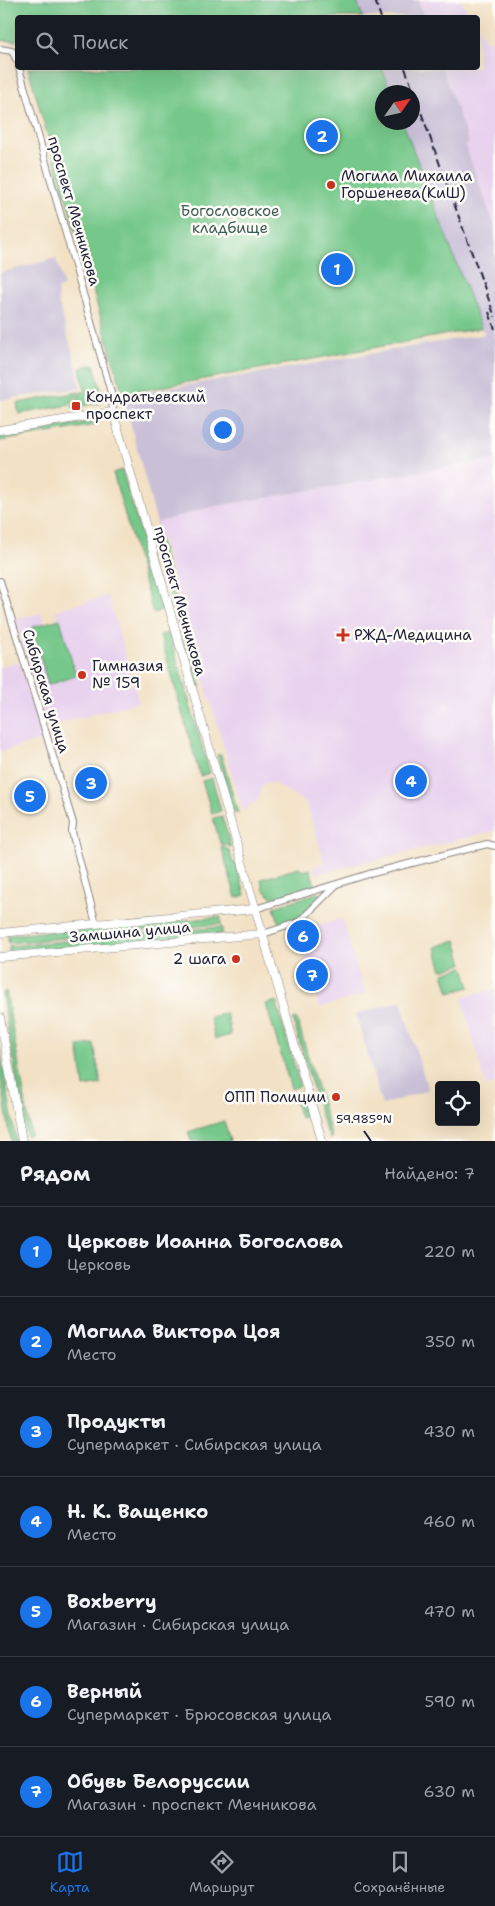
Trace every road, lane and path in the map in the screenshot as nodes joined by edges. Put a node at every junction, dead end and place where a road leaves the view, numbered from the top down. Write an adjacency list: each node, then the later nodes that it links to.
1 (0, 49): 2 (street)
2 (15, 56)
3 (20, 70): 4 (street, проспект Мечникова)
4 (113, 412): 5 (street); 9 (street, проспект Мечникова)
5 (0, 430)
6 (0, 581): 10 (street, Сибирская улица)
7 (495, 846): 8 (street)
8 (337, 884): 9 (street); 12 (street)
9 (255, 909): 10 (street, Замшина улица); 12 (street, проспект Мечникова)
10 (96, 924): 11 (street, Замшина улица)
11 (0, 933)
12 (263, 934): 13 (street, Замшина улица); 16 (street, проспект Мечникова)
13 (0, 957)
14 (0, 1017): 15 (street)
15 (22, 1141)
16 (322, 1141)

